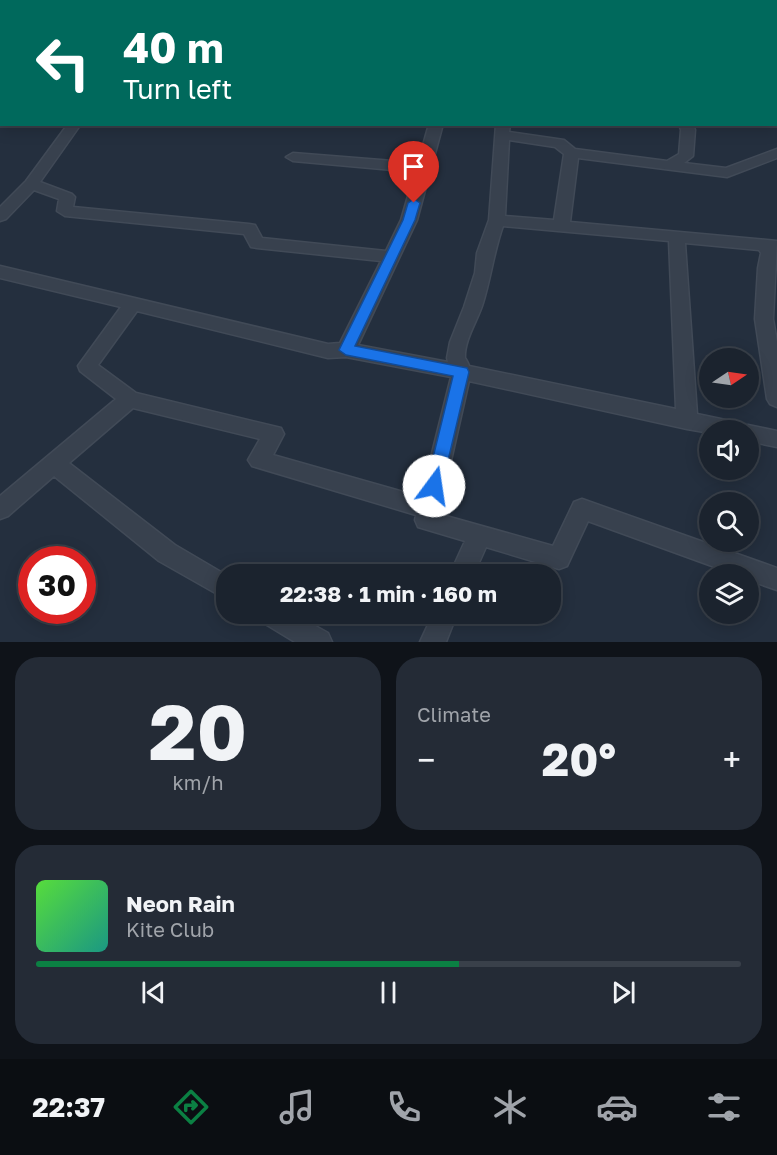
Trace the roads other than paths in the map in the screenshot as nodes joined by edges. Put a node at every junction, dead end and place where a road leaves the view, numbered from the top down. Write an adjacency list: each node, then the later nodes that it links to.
1 (74, 126): 10 (street)
2 (435, 126): 9 (street)
3 (687, 126): 8 (street)
4 (503, 130): 5 (street); 12 (street)
5 (571, 153): 8 (street); 13 (street)
6 (777, 153): 8 (street)
7 (293, 157): 9 (street)
8 (668, 166)
9 (424, 168): 16 (street)
10 (31, 184): 11 (street); 16 (street)
11 (0, 216)
12 (497, 220): 13 (street); 20 (street)
13 (561, 226): 14 (street)
14 (677, 237): 15 (street); 23 (street)
15 (771, 246): 22 (street)
16 (392, 257): 19 (street)
17 (0, 272): 18 (street)
18 (133, 304): 19 (street); 21 (street)
19 (346, 350): 20 (street)
20 (462, 372): 23 (street); 28 (street)
21 (130, 399): 27 (street); 28 (street)
22 (777, 399)
23 (687, 421): 24 (street)
24 (699, 423)
25 (759, 435): 26 (street)
26 (777, 439)
27 (54, 464): 29 (street); 33 (street)
28 (428, 509): 30 (street)
29 (0, 510)
30 (480, 535): 31 (street); 32 (street)
31 (467, 564)
32 (777, 579)
33 (216, 582)
34 (288, 624): 36 (street)
35 (441, 624): 37 (street)
36 (319, 642)
37 (433, 642)

